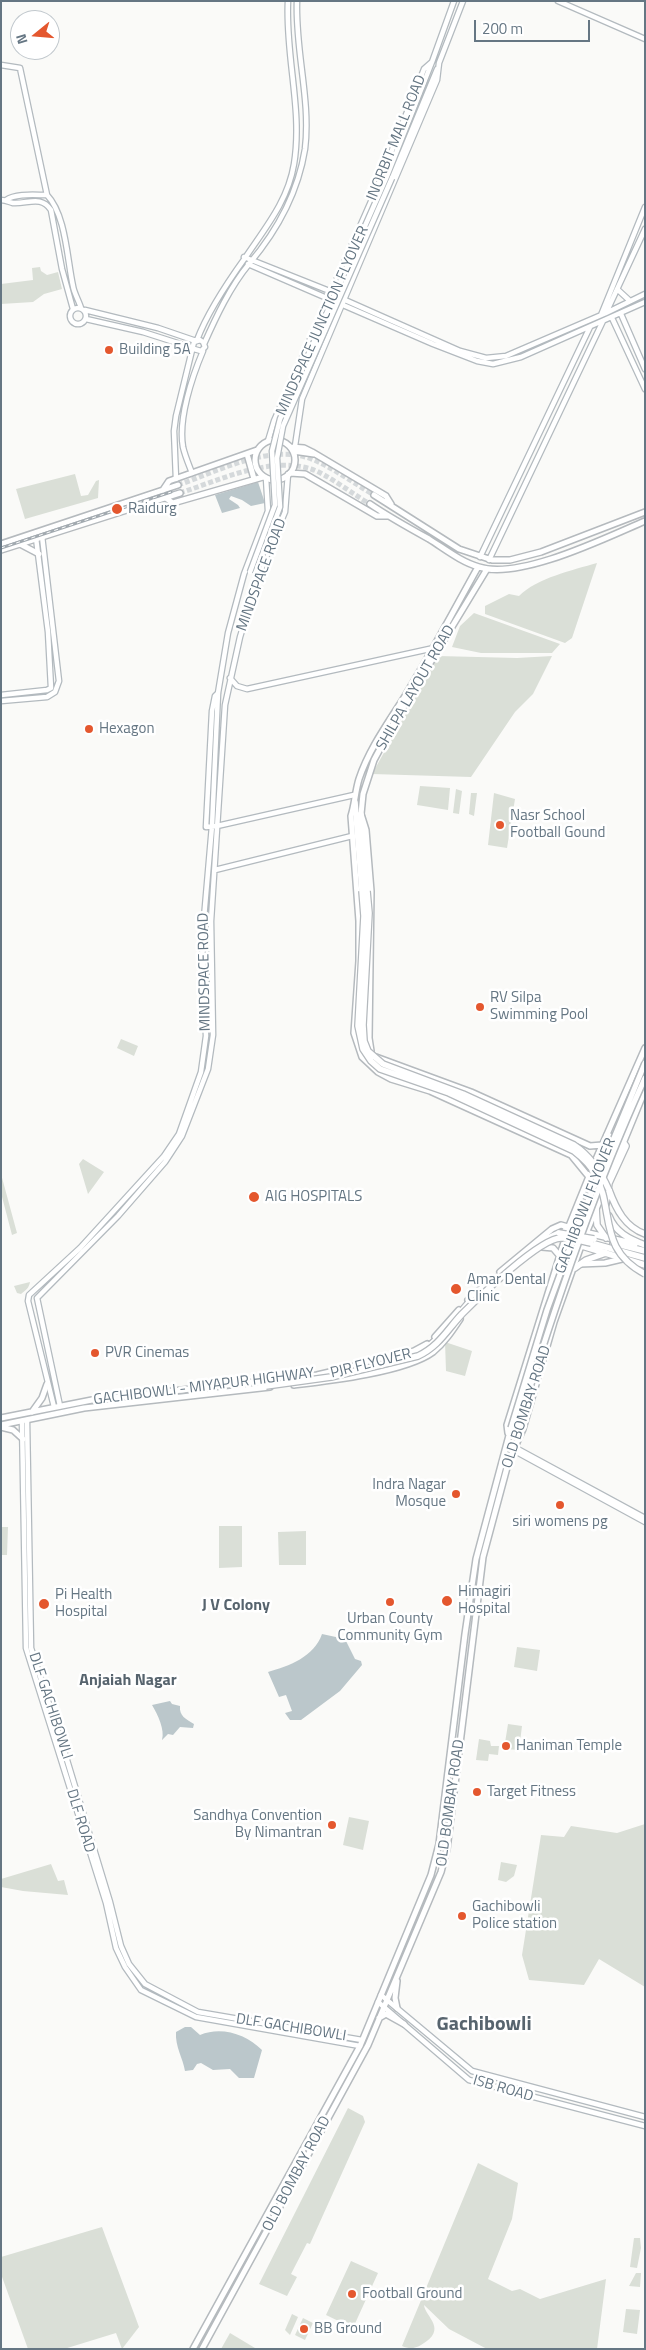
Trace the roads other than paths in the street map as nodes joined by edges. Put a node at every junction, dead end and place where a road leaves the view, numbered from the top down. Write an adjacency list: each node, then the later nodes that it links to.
1 (288, 1): 11 (main road)
2 (297, 1): 10 (main road)
3 (454, 1): 7 (main road, INORBIT MALL ROAD)
4 (463, 1): 8 (main road, INORBIT MALL ROAD)
5 (558, 1): 6 (main road)
6 (645, 39)
7 (432, 62): 12 (main road, MINDSPACE JUNCTION FLYOVER); 17 (main road, INORBIT MALL ROAD)
8 (439, 63): 12 (main road, MINDSPACE JUNCTION FLYOVER); 18 (main road, INORBIT MALL ROAD)
9 (1, 64): 13 (main road)
10 (306, 113): 11 (main road); 21 (main road)
11 (297, 114): 20 (main road)
12 (389, 177): 81 (main road, MINDSPACE JUNCTION FLYOVER, bridge)
13 (47, 195): 14 (main road); 16 (main road)
14 (4, 200): 16 (main road)
15 (645, 207): 31 (main road)
16 (54, 210): 29 (main road); 30 (main road)
17 (367, 211): 18 (main road); 23 (main road, INORBIT MALL ROAD)
18 (379, 217): 27 (main road, INORBIT MALL ROAD)
19 (645, 229): 22 (main road)
20 (244, 258): 21 (main road); 37 (main road)
21 (251, 262): 23 (main road); 25 (main road); 38 (main road)
22 (616, 289): 26 (main road); 31 (main road)
23 (332, 292): 25 (main road, INORBIT MALL ROAD)
24 (645, 294): 26 (main road)
25 (329, 299): 41 (main road, INORBIT MALL ROAD)
26 (630, 301): 31 (main road)
27 (344, 302): 40 (main road); 42 (main road, INORBIT MALL ROAD)
28 (645, 302): 32 (main road)
29 (73, 309): 30 (main road); 34 (main road)
30 (83, 309): 34 (main road); 37 (main road)
31 (603, 314): 40 (main road)
32 (621, 314): 33 (main road); 43 (main road)
33 (612, 318): 35 (main road); 46 (main road)
34 (86, 320): 39 (main road)
35 (603, 321): 36 (main road); 45 (main road)
36 (590, 327): 40 (main road); 44 (main road)
37 (197, 340): 38 (main road); 39 (main road)
38 (204, 347): 39 (main road); 47 (main road)
39 (194, 348): 48 (main road)
40 (533, 348)
41 (303, 358): 42 (main road); 49 (main road, INORBIT MALL ROAD)
42 (316, 365): 50 (main road, INORBIT MALL ROAD)
43 (645, 368)
44 (570, 369): 45 (main road); 77 (main road)
45 (578, 373): 78 (main road)
46 (645, 389)
47 (182, 437): 48 (main road); 52 (main road)
48 (174, 439): 54 (main road)
49 (268, 441): 50 (main road); 51 (main road)
50 (293, 448): 56 (main road); 66 (main road)
51 (257, 450): 53 (main road); 57 (main road)
52 (185, 453): 54 (main road); 55 (main road)
53 (247, 454): 55 (main road); 59 (main road)
54 (176, 455): 58 (main road)
55 (192, 473): 58 (main road)
56 (289, 473): 57 (main road); 68 (main road); 83 (main road, MINDSPACE ROAD)
57 (264, 477): 59 (main road); 82 (main road, MINDSPACE ROAD)
58 (176, 479): 61 (main road)
59 (254, 479): 64 (main road)
60 (178, 485): 61 (main road)
61 (162, 490): 73 (main road)
62 (180, 492): 64 (main road)
63 (374, 495): 66 (main road)
64 (164, 497): 72 (main road)
65 (370, 504): 68 (main road)
66 (391, 505): 77 (main road)
67 (645, 512): 70 (main road)
68 (387, 516): 79 (main road)
69 (645, 521): 71 (main road)
70 (612, 526): 71 (main road); 78 (main road)
71 (615, 534): 80 (main road)
72 (39, 537): 74 (main road); 76 (main road); 88 (main road)
73 (1, 544)
74 (20, 544): 75 (main road); 76 (main road)
75 (1, 550)
76 (39, 554): 88 (main road)
77 (480, 557): 78 (main road)
78 (489, 560)
79 (478, 567): 80 (main road); 84 (main road, SHILPA LAYOUT ROAD)
80 (487, 569): 85 (main road, SHILPA LAYOUT ROAD)
81 (252, 573): 82 (main road, MINDSPACE JUNCTION FLYOVER); 83 (main road, MINDSPACE JUNCTION FLYOVER)
82 (242, 584): 96 (main road, MINDSPACE ROAD)
83 (256, 586): 87 (main road, MINDSPACE ROAD)
84 (466, 589): 85 (main road); 86 (main road, SHILPA LAYOUT ROAD)
85 (473, 592): 86 (main road, SHILPA LAYOUT ROAD)
86 (436, 648): 87 (main road); 91 (main road, SHILPA LAYOUT ROAD); 92 (main road, SHILPA LAYOUT ROAD)
87 (230, 678): 96 (main road, MINDSPACE ROAD)
88 (53, 690): 89 (main road); 90 (main road)
89 (1, 695)
90 (1, 701)
91 (374, 746): 92 (main road); 93 (main road, SHILPA LAYOUT ROAD)
92 (380, 750): 95 (main road, SHILPA LAYOUT ROAD)
93 (354, 795): 94 (main road, SHILPA LAYOUT ROAD); 96 (main road)
94 (355, 802): 97 (main road, SHILPA LAYOUT ROAD); 99 (highway)
95 (361, 814): 99 (highway); 101 (main road)
96 (215, 826): 98 (main road, MINDSPACE ROAD); 131 (main road, MINDSPACE ROAD)
97 (352, 836): 98 (main road); 100 (main road, SHILPA LAYOUT ROAD)
98 (215, 870): 133 (main road, MINDSPACE ROAD)
99 (364, 891): 115 (highway, bridge); 128 (highway, bridge)
100 (359, 942): 101 (main road); 102 (main road, SHILPA LAYOUT ROAD)
101 (371, 942): 103 (main road)
102 (359, 953): 103 (main road); 111 (main road, SHILPA LAYOUT ROAD, bridge)
103 (371, 954): 110 (main road, bridge)
104 (645, 1048): 108 (main road)
105 (645, 1063): 139 (main road, GACHIBOWLI FLYOVER, bridge)
106 (645, 1078): 139 (main road, GACHIBOWLI FLYOVER, bridge)
107 (645, 1090): 109 (main road)
108 (607, 1135): 109 (highway); 110 (main road)
109 (623, 1142): 112 (main road); 118 (highway)
110 (602, 1145): 111 (main road)
111 (589, 1176): 113 (main road)
112 (596, 1207): 114 (main road); 116 (highway)
113 (568, 1227): 114 (highway); 117 (highway); 132 (main road, GACHIBOWLI - MIYAPUR HIGHWAY)
114 (588, 1232): 116 (highway); 119 (highway)
115 (645, 1234)
116 (606, 1238): 118 (highway)
117 (565, 1239): 119 (highway); 120 (main road, GACHIBOWLI - MIYAPUR HIGHWAY); 123 (main road, OLD BOMBAY ROAD)
118 (645, 1245)
119 (582, 1246): 122 (highway); 127 (main road, OLD BOMBAY ROAD)
120 (542, 1247): 123 (main road); 132 (main road, GACHIBOWLI - MIYAPUR HIGHWAY)
121 (645, 1251): 132 (highway, PJR FLYOVER, bridge)
122 (608, 1253): 125 (highway); 127 (highway)
123 (559, 1255): 129 (main road, OLD BOMBAY ROAD)
124 (645, 1258): 132 (highway, PJR FLYOVER, bridge)
125 (622, 1259): 126 (highway); 127 (main road)
126 (645, 1265)
127 (577, 1266): 130 (main road, OLD BOMBAY ROAD)
128 (645, 1274)
129 (547, 1294): 130 (main road); 141 (main road, OLD BOMBAY ROAD)
130 (562, 1298): 142 (main road, OLD BOMBAY ROAD)
131 (47, 1384): 134 (main road, MINDSPACE ROAD); 135 (main road)
132 (261, 1385): 133 (main road, GACHIBOWLI - MIYAPUR HIGHWAY); 137 (main road, GACHIBOWLI - MIYAPUR HIGHWAY)
133 (60, 1406): 134 (main road, GACHIBOWLI - MIYAPUR HIGHWAY)
134 (54, 1407): 135 (main road, GACHIBOWLI - MIYAPUR HIGHWAY)
135 (31, 1412): 136 (main road, GACHIBOWLI - MIYAPUR HIGHWAY)
136 (1, 1418)
137 (24, 1420): 138 (main road, GACHIBOWLI - MIYAPUR HIGHWAY); 140 (main road, DLF ROAD); 149 (main road, DLF GACHIBOWLI)
138 (1, 1426): 140 (main road)
139 (514, 1429): 141 (main road, GACHIBOWLI FLYOVER); 142 (main road, GACHIBOWLI FLYOVER)
140 (23, 1439): 150 (main road, DLF ROAD)
141 (508, 1439): 146 (main road, OLD BOMBAY ROAD)
142 (516, 1449): 143 (main road); 147 (main road, OLD BOMBAY ROAD)
143 (530, 1458): 144 (main road); 145 (main road)
144 (645, 1518)
145 (645, 1522)
146 (427, 1883): 147 (main road); 151 (main road, OLD BOMBAY ROAD)
147 (434, 1886): 148 (main road, OLD BOMBAY ROAD)
148 (399, 1971): 152 (main road, OLD BOMBAY ROAD); 155 (main road)
149 (145, 1984): 150 (main road); 158 (main road, DLF GACHIBOWLI)
150 (141, 1990): 159 (main road, DLF ROAD)
151 (381, 1995): 152 (main road, ISB ROAD); 153 (main road, OLD BOMBAY ROAD)
152 (387, 2000): 154 (main road, OLD BOMBAY ROAD); 155 (main road, ISB ROAD)
153 (378, 2002): 154 (main road, ISB ROAD); 158 (main road, OLD BOMBAY ROAD)
154 (384, 2006): 156 (main road, OLD BOMBAY ROAD); 157 (main road, ISB ROAD)
155 (398, 2008): 160 (main road, ISB ROAD)
156 (379, 2018): 157 (main road); 165 (main road, OLD BOMBAY ROAD)
157 (404, 2024): 161 (main road, ISB ROAD)
158 (362, 2040): 159 (main road, OLD BOMBAY ROAD)
159 (360, 2046): 164 (main road, OLD BOMBAY ROAD)
160 (548, 2093): 161 (main road); 162 (main road, ISB ROAD)
161 (546, 2101): 163 (main road, ISB ROAD)
162 (645, 2117)
163 (645, 2126)
164 (202, 2333): 165 (main road); 166 (main road, OLD BOMBAY ROAD)
165 (208, 2336): 167 (main road, OLD BOMBAY ROAD)
166 (193, 2349)
167 (202, 2349)

